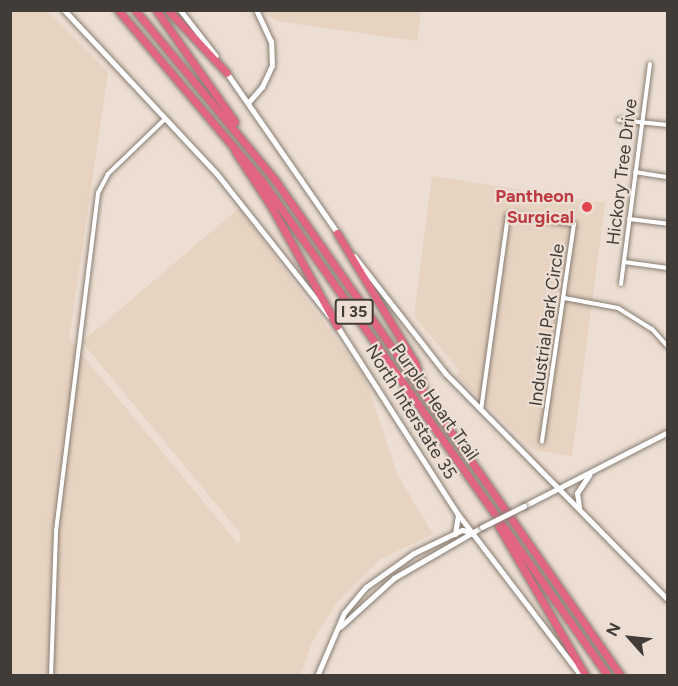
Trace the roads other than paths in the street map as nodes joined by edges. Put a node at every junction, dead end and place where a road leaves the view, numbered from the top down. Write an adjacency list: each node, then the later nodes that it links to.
1 (64, 10): 11 (main road, North Interstate 35)
2 (118, 10): 15 (highway, Purple Heart Trail / I 35)
3 (135, 10): 16 (highway, Purple Heart Trail / I 35)
4 (156, 10): 16 (highway)
5 (168, 10): 9 (highway)
6 (180, 10): 9 (main road)
7 (256, 10): 10 (street)
8 (650, 64): 13 (street, Hickory Tree Drive)
9 (227, 73): 10 (main road)
10 (248, 103): 21 (main road)
11 (166, 118): 26 (main road, North Interstate 35); 41 (street)
12 (619, 120): 13 (street)
13 (642, 122): 14 (street); 17 (street, Hickory Tree Drive)
14 (668, 125)
15 (218, 127): 26 (highway); 34 (highway, Purple Heart Trail / I 35)
16 (250, 147): 28 (highway, Purple Heart Trail / I 35)
17 (635, 172): 18 (street); 19 (street, Hickory Tree Drive)
18 (668, 177)
19 (629, 219): 20 (street); 22 (street, Hickory Tree Drive)
20 (668, 224)
21 (337, 233): 28 (highway); 29 (main road)
22 (624, 261): 23 (street); 24 (street, Hickory Tree Drive)
23 (668, 268)
24 (621, 284)
25 (564, 298): 27 (street); 29 (street, Industrial Park Circle); 31 (street, Industrial Park Circle)
26 (337, 326): 36 (main road, North Interstate 35)
27 (668, 347)
28 (424, 393): 46 (highway, Purple Heart Trail / I 35)
29 (481, 410): 33 (main road)
30 (668, 432): 32 (main road)
31 (542, 442)
32 (590, 475): 33 (main road); 35 (main road)
33 (560, 489): 35 (main road); 37 (main road, bridge)
34 (486, 500): 44 (highway); 45 (highway, Purple Heart Trail / I 35)
35 (579, 508): 39 (main road)
36 (457, 513): 37 (main road, North Interstate 35); 38 (main road)
37 (471, 532): 38 (main road); 40 (main road); 43 (main road, North Interstate 35)
38 (455, 534): 40 (main road)
39 (668, 600)
40 (340, 627): 42 (main road)
41 (51, 675)
42 (317, 675)
43 (581, 675)
44 (586, 675)
45 (608, 675)
46 (621, 675)

